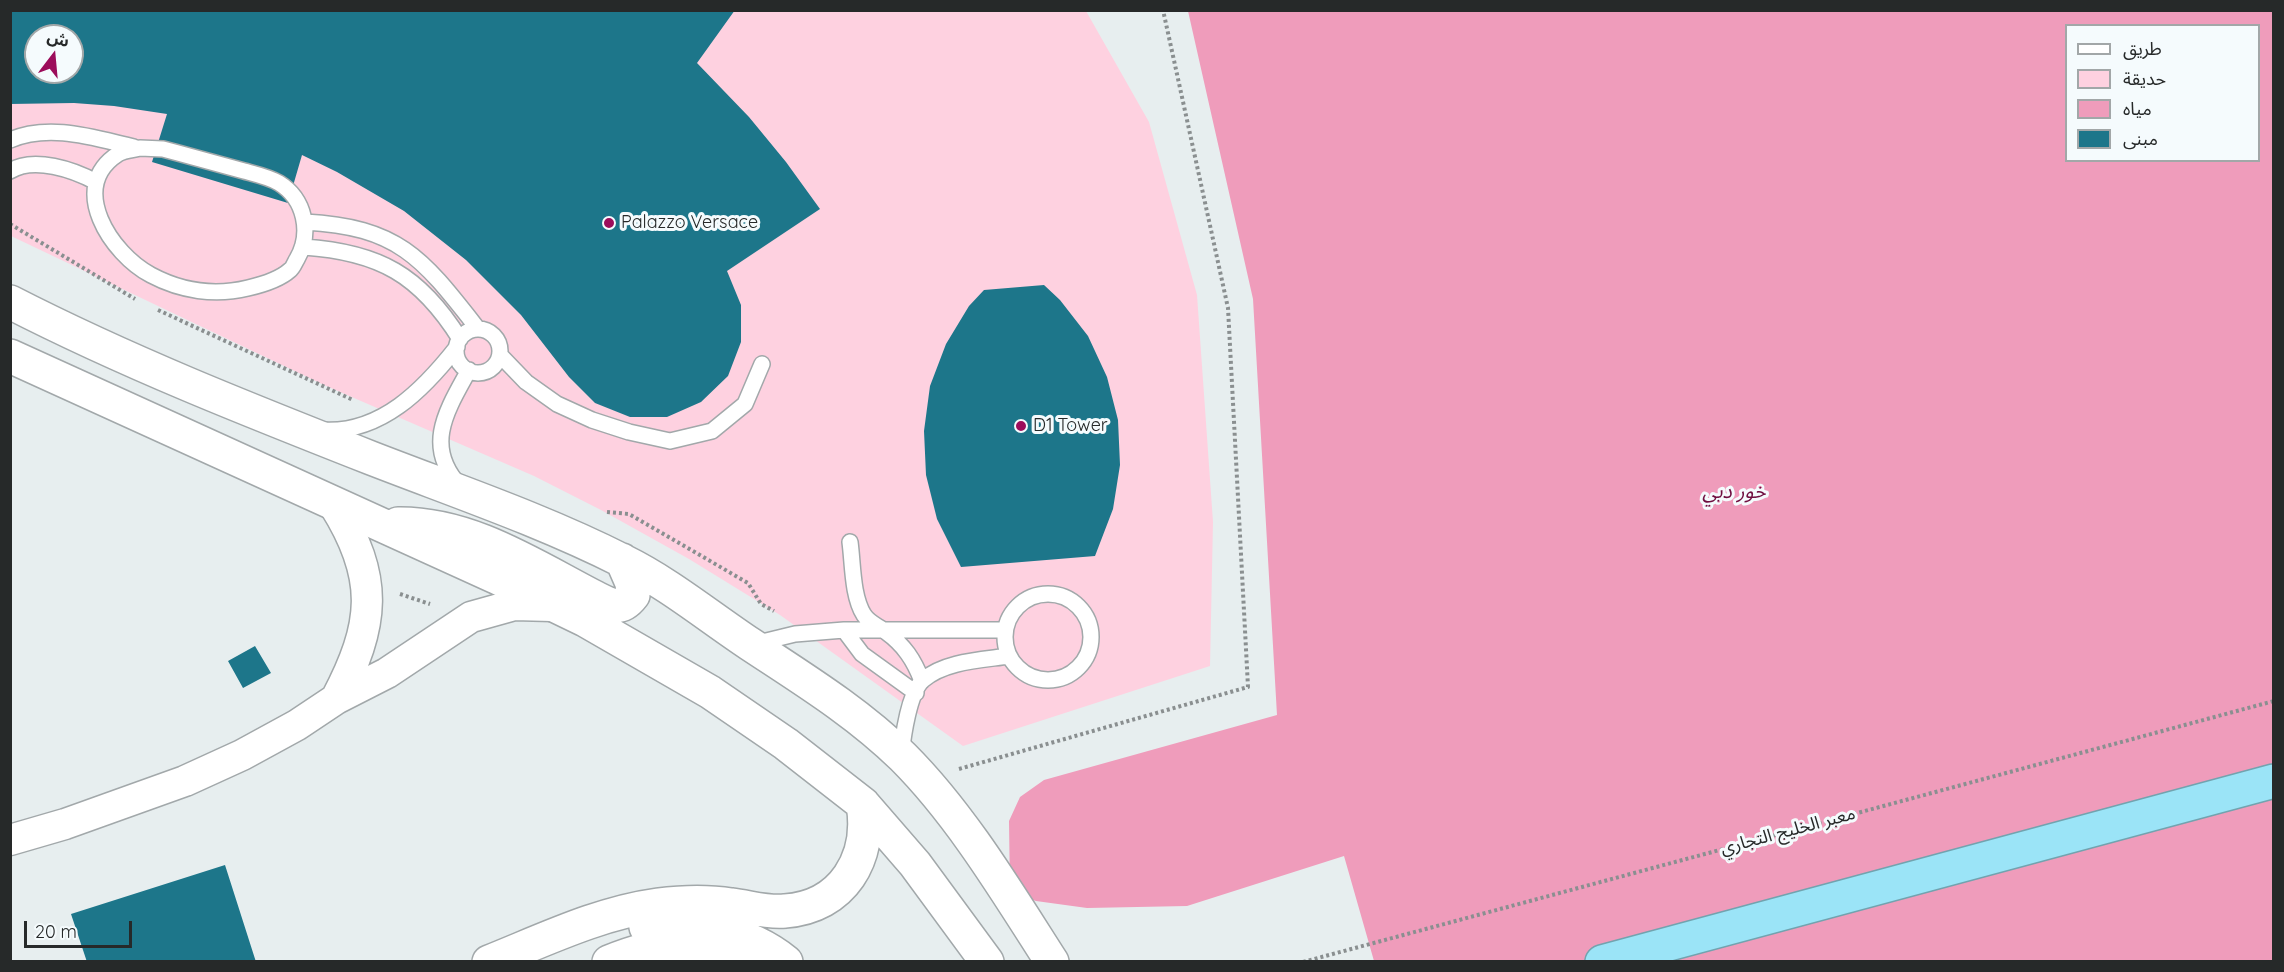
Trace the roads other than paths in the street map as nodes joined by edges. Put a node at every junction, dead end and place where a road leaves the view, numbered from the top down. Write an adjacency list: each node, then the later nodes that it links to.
1 (10, 140): 2 (lane)
2 (140, 148): 4 (lane); 5 (lane)
3 (12, 166): 4 (lane)
4 (96, 182): 6 (lane)
5 (305, 222): 6 (lane); 8 (lane)
6 (304, 247): 9 (lane)
7 (10, 302): 16 (street)
8 (478, 329): 9 (lane); 10 (lane)
9 (458, 343): 14 (lane); 16 (lane)
10 (500, 355): 12 (lane); 14 (lane)
11 (10, 356): 15 (street)
12 (762, 364)
13 (10, 365): 15 (street)
14 (469, 370): 17 (lane)
15 (45, 372): 18 (street)
16 (299, 428): 17 (street)
17 (466, 493): 21 (street)
18 (334, 505): 19 (street); 29 (street)
19 (378, 525): 21 (street); 22 (street)
20 (850, 542): 24 (lane)
21 (622, 560): 26 (street)
22 (552, 606): 29 (street); 32 (street)
23 (844, 630): 24 (lane); 26 (lane); 28 (lane)
24 (883, 630): 25 (lane); 28 (lane)
25 (1004, 630): 27 (lane); 27 (lane)
26 (751, 645): 30 (street)
27 (1009, 656): 28 (lane)
28 (919, 687): 30 (lane)
29 (336, 699): 33 (street)
30 (901, 755): 40 (street)
31 (2274, 781): 41 (highway)
32 (863, 804): 34 (street); 39 (street)
33 (10, 840)
34 (489, 962)
35 (531, 962): 38 (street)
36 (609, 962): 37 (street)
37 (738, 962)
38 (786, 962)
39 (987, 962)
40 (1052, 962)
41 (1602, 962)

